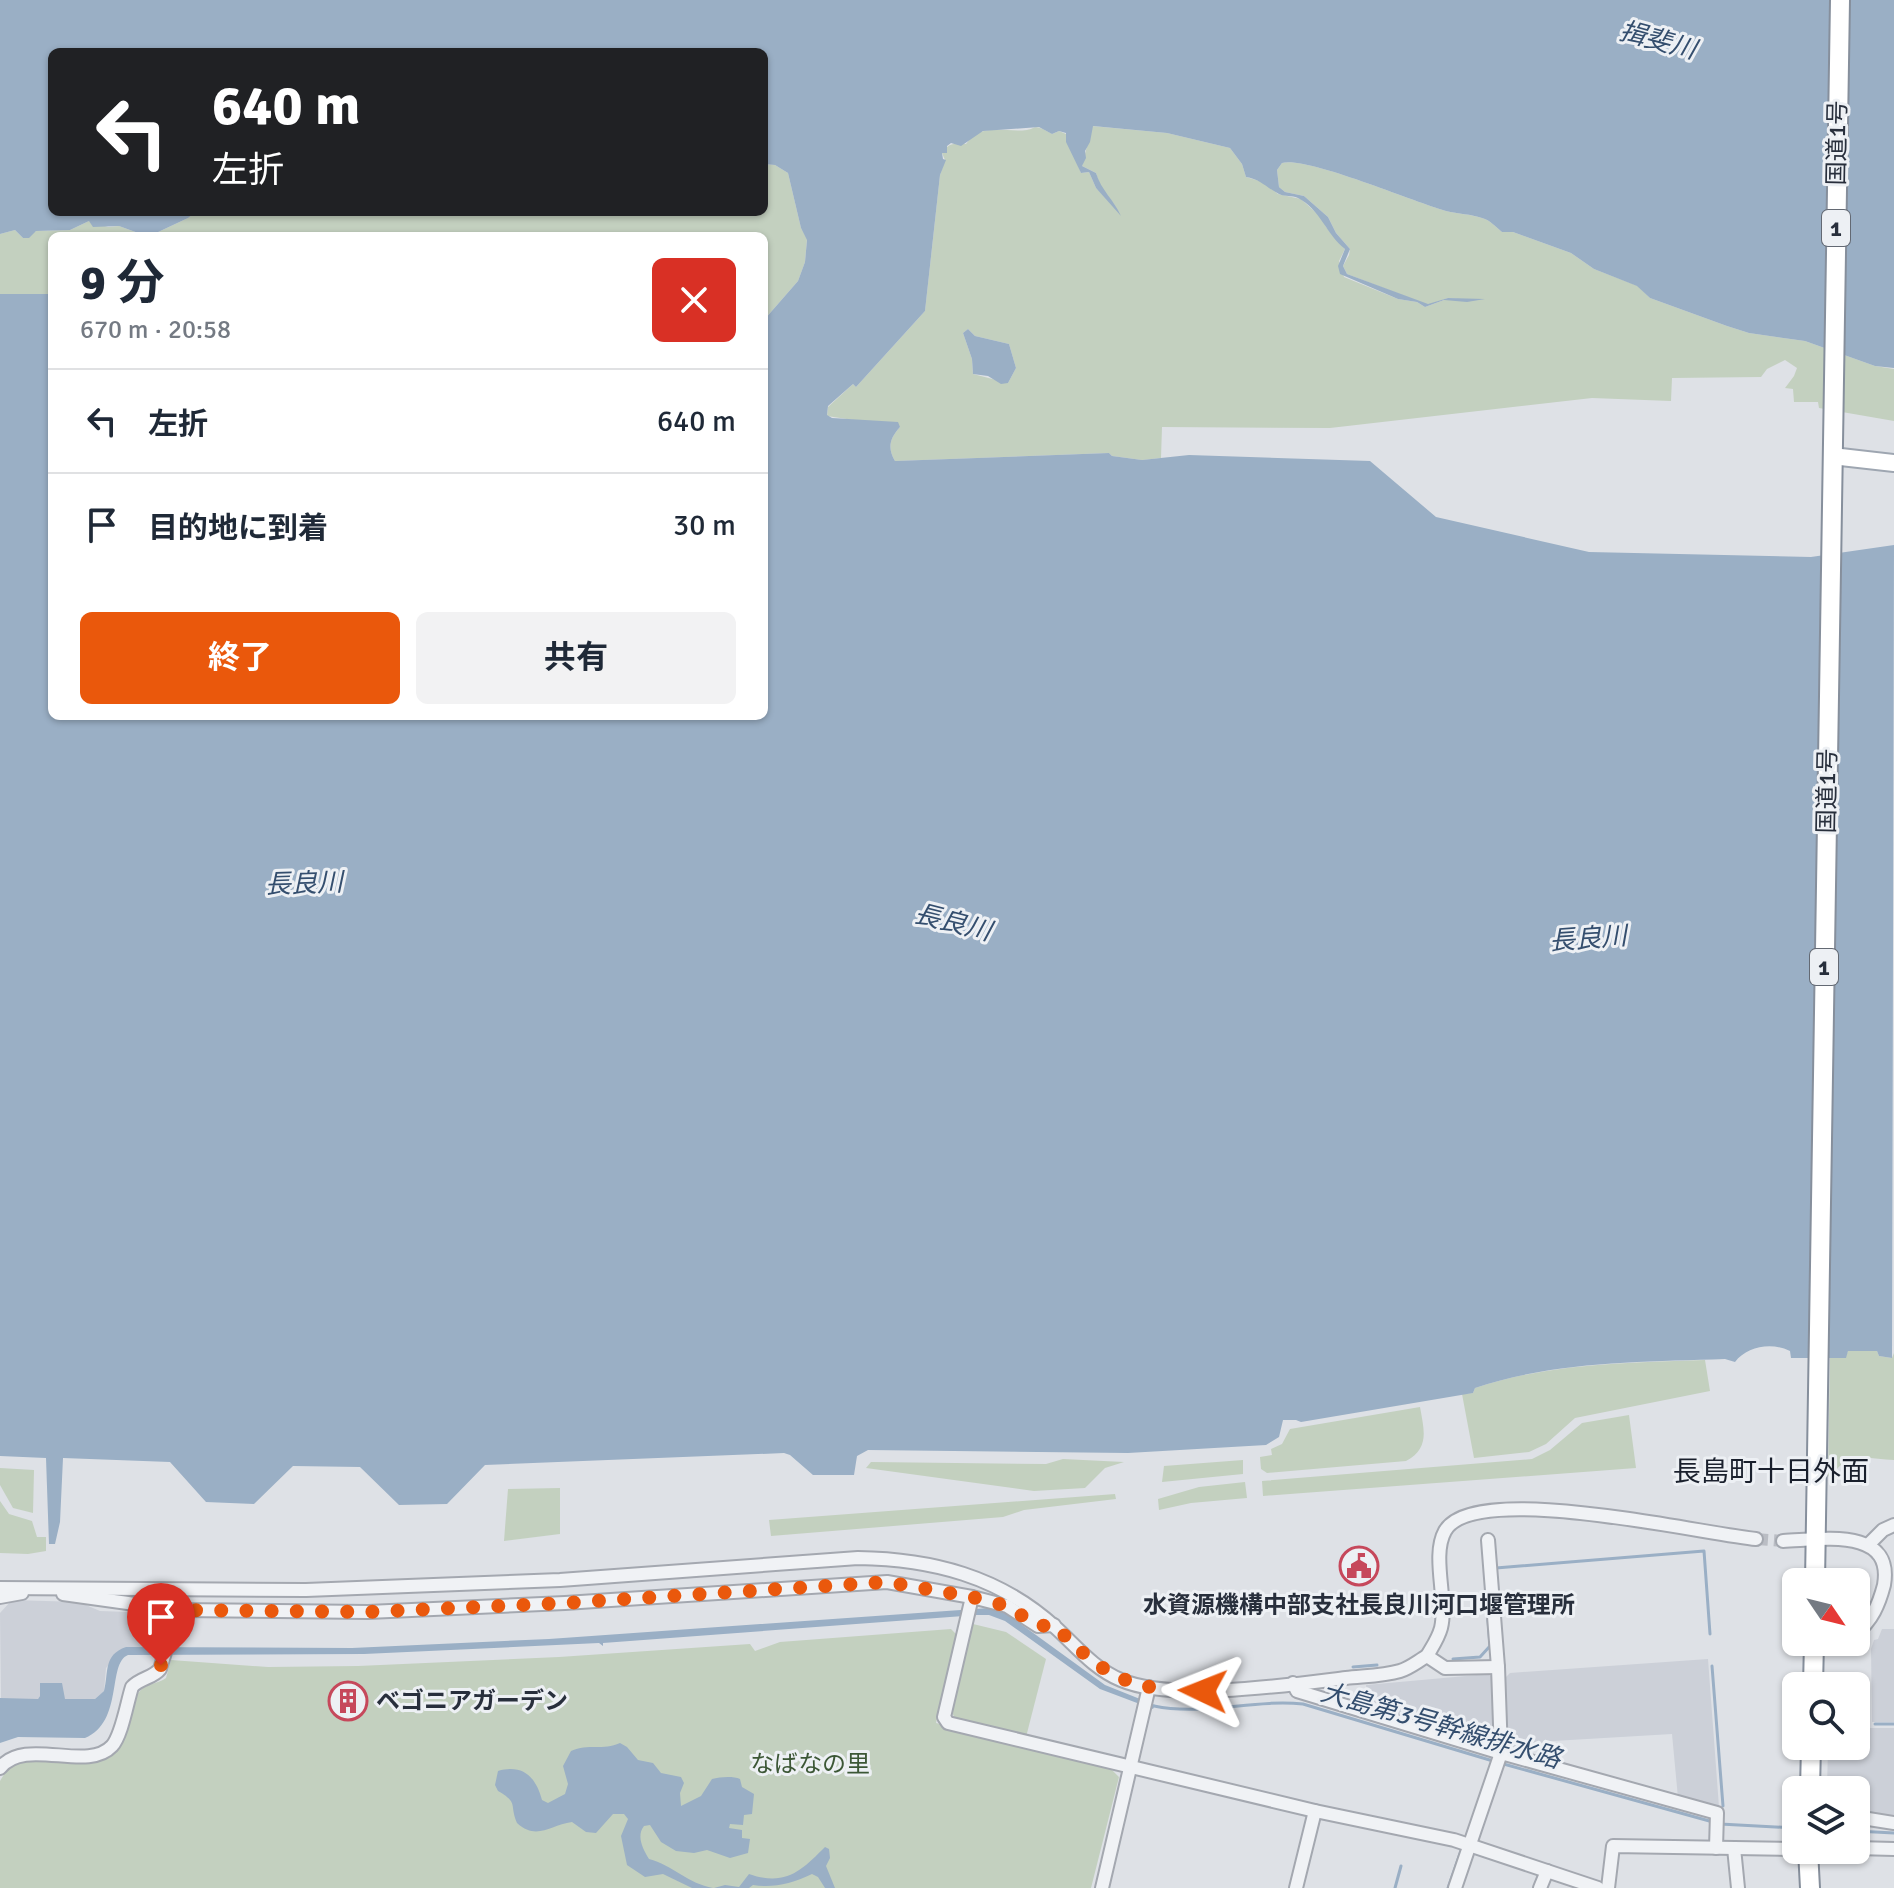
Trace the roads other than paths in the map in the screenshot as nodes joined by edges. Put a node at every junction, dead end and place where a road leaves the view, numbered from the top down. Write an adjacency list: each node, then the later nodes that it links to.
1 (1840, 0): 2 (highway, 国道1号 / 1)
2 (1838, 456): 3 (main road); 7 (highway, 国道1号 / 1)
3 (1894, 463)
4 (1894, 1525): 9 (street)
5 (1756, 1539): 18 (street)
6 (1488, 1540): 19 (street)
7 (1815, 1540): 8 (street); 9 (street); 10 (highway, 国道1号 / 1)
8 (1783, 1541)
9 (1869, 1544): 16 (street)
10 (1815, 1568)
11 (0, 1588): 12 (street)
12 (42, 1589): 13 (street); 15 (street); 17 (street)
13 (0, 1597)
14 (969, 1607): 15 (street); 17 (street); 23 (street)
15 (178, 1610): 24 (street)
16 (1870, 1618)
17 (1054, 1625): 21 (street)
18 (1427, 1656): 19 (street); 20 (street)
19 (1498, 1667): 22 (street)
20 (1293, 1683): 21 (street); 22 (street)
21 (1148, 1691): 23 (street)
22 (1499, 1759): 28 (street); 29 (street)
23 (1131, 1766): 25 (street); 37 (street)
24 (0, 1768)
25 (1315, 1811): 28 (street); 38 (street)
26 (1870, 1819): 27 (street)
27 (1894, 1823)
28 (1470, 1846): 35 (street); 39 (street)
29 (1716, 1848): 30 (street); 42 (street)
30 (1734, 1848): 32 (street); 43 (street)
31 (1870, 1848): 33 (street)
32 (1782, 1849)
33 (1894, 1849)
34 (1806, 1864): 44 (highway)
35 (1547, 1871): 36 (street); 40 (street)
36 (1584, 1886): 41 (street)
37 (1102, 1888)
38 (1296, 1888)
39 (1455, 1888)
40 (1540, 1888)
41 (1598, 1888)
42 (1608, 1888)
43 (1738, 1888)
44 (1810, 1888)

